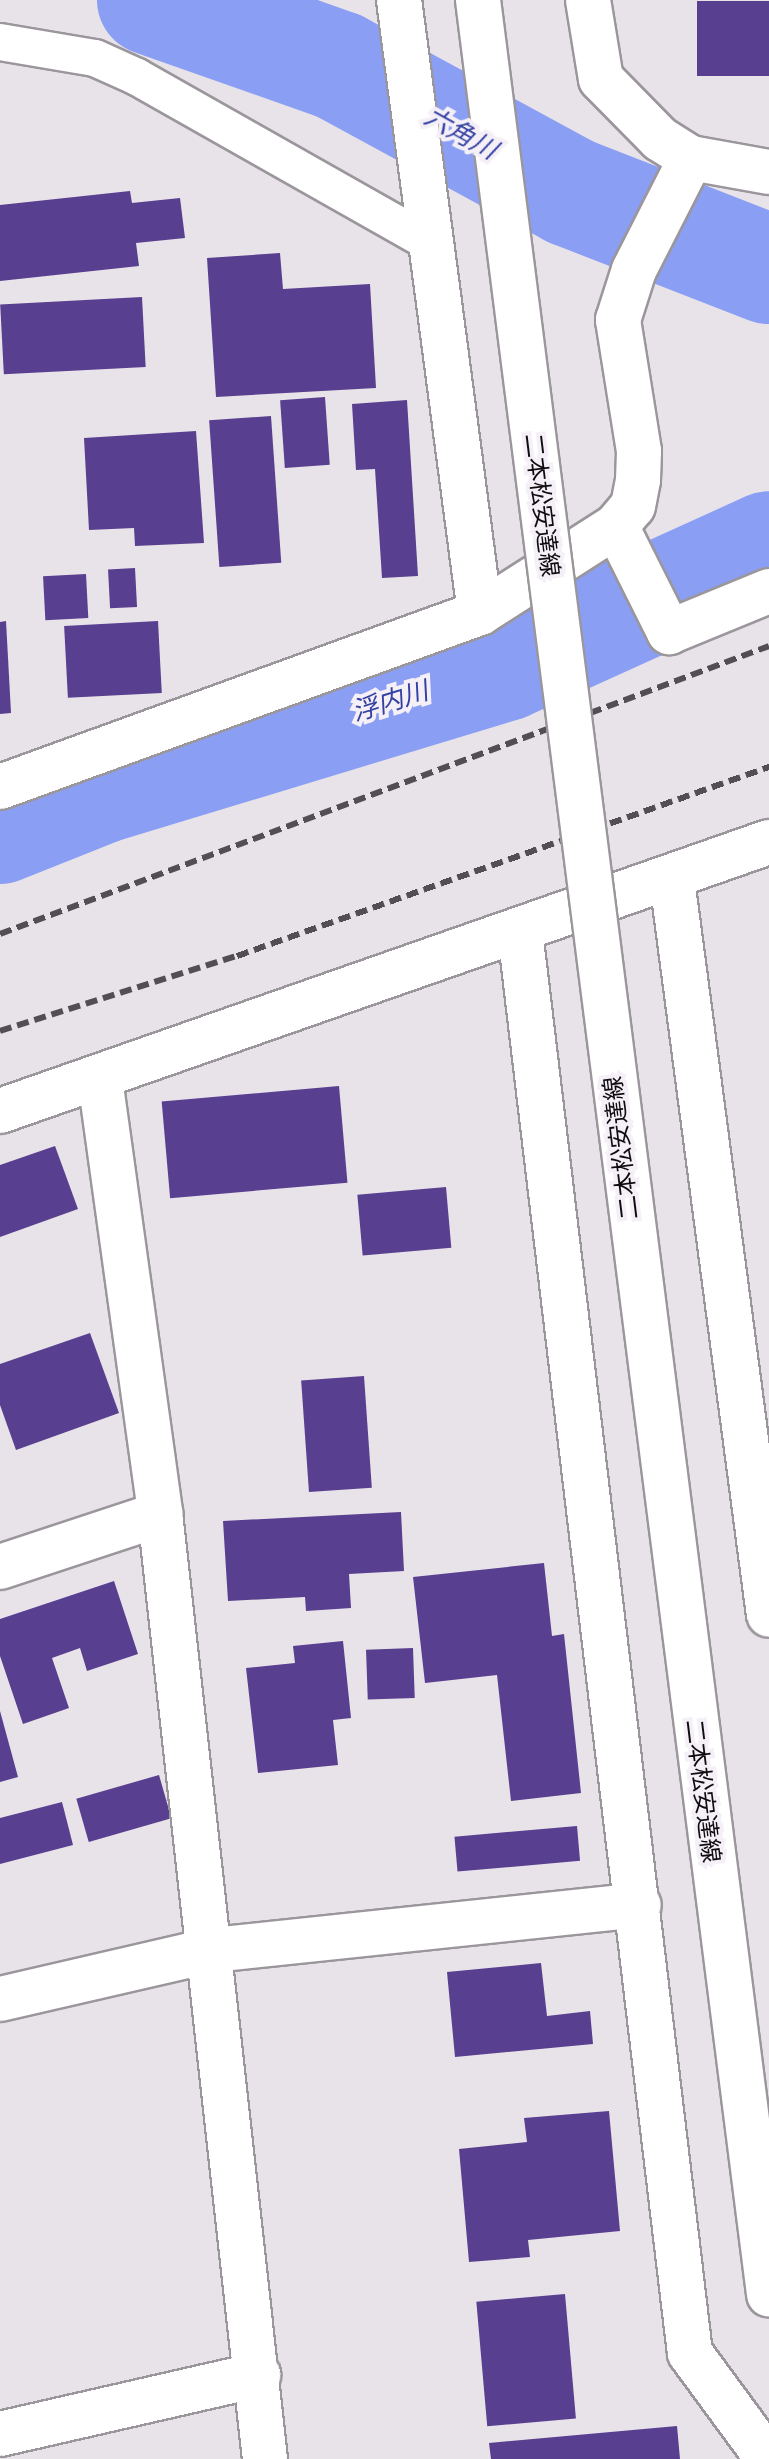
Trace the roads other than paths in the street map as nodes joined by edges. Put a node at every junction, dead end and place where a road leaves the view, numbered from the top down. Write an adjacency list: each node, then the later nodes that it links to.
1 (399, 0): 7 (street)
2 (478, 0): 24 (street, 二本松安達線, bridge)
3 (588, 0): 5 (street)
4 (0, 42): 7 (lane)
5 (687, 166): 6 (street); 8 (street)
6 (769, 172)
7 (427, 241): 10 (street)
8 (616, 526): 9 (street); 10 (street)
9 (769, 591)
10 (480, 613): 11 (street)
11 (0, 787)
12 (769, 842): 13 (street)
13 (672, 880): 14 (street); 17 (street)
14 (520, 932): 15 (street); 21 (street)
15 (100, 1079): 16 (street); 18 (street)
16 (0, 1111)
17 (762, 1509): 20 (street)
18 (160, 1514): 19 (street); 22 (street)
19 (0, 1567)
20 (769, 1615)
21 (639, 1905): 22 (street); 28 (street)
22 (212, 1950): 23 (street); 25 (street)
23 (0, 1999)
24 (769, 2295)
25 (258, 2375): 26 (street); 27 (street)
26 (0, 2434)
27 (265, 2459)
28 (768, 2459)

